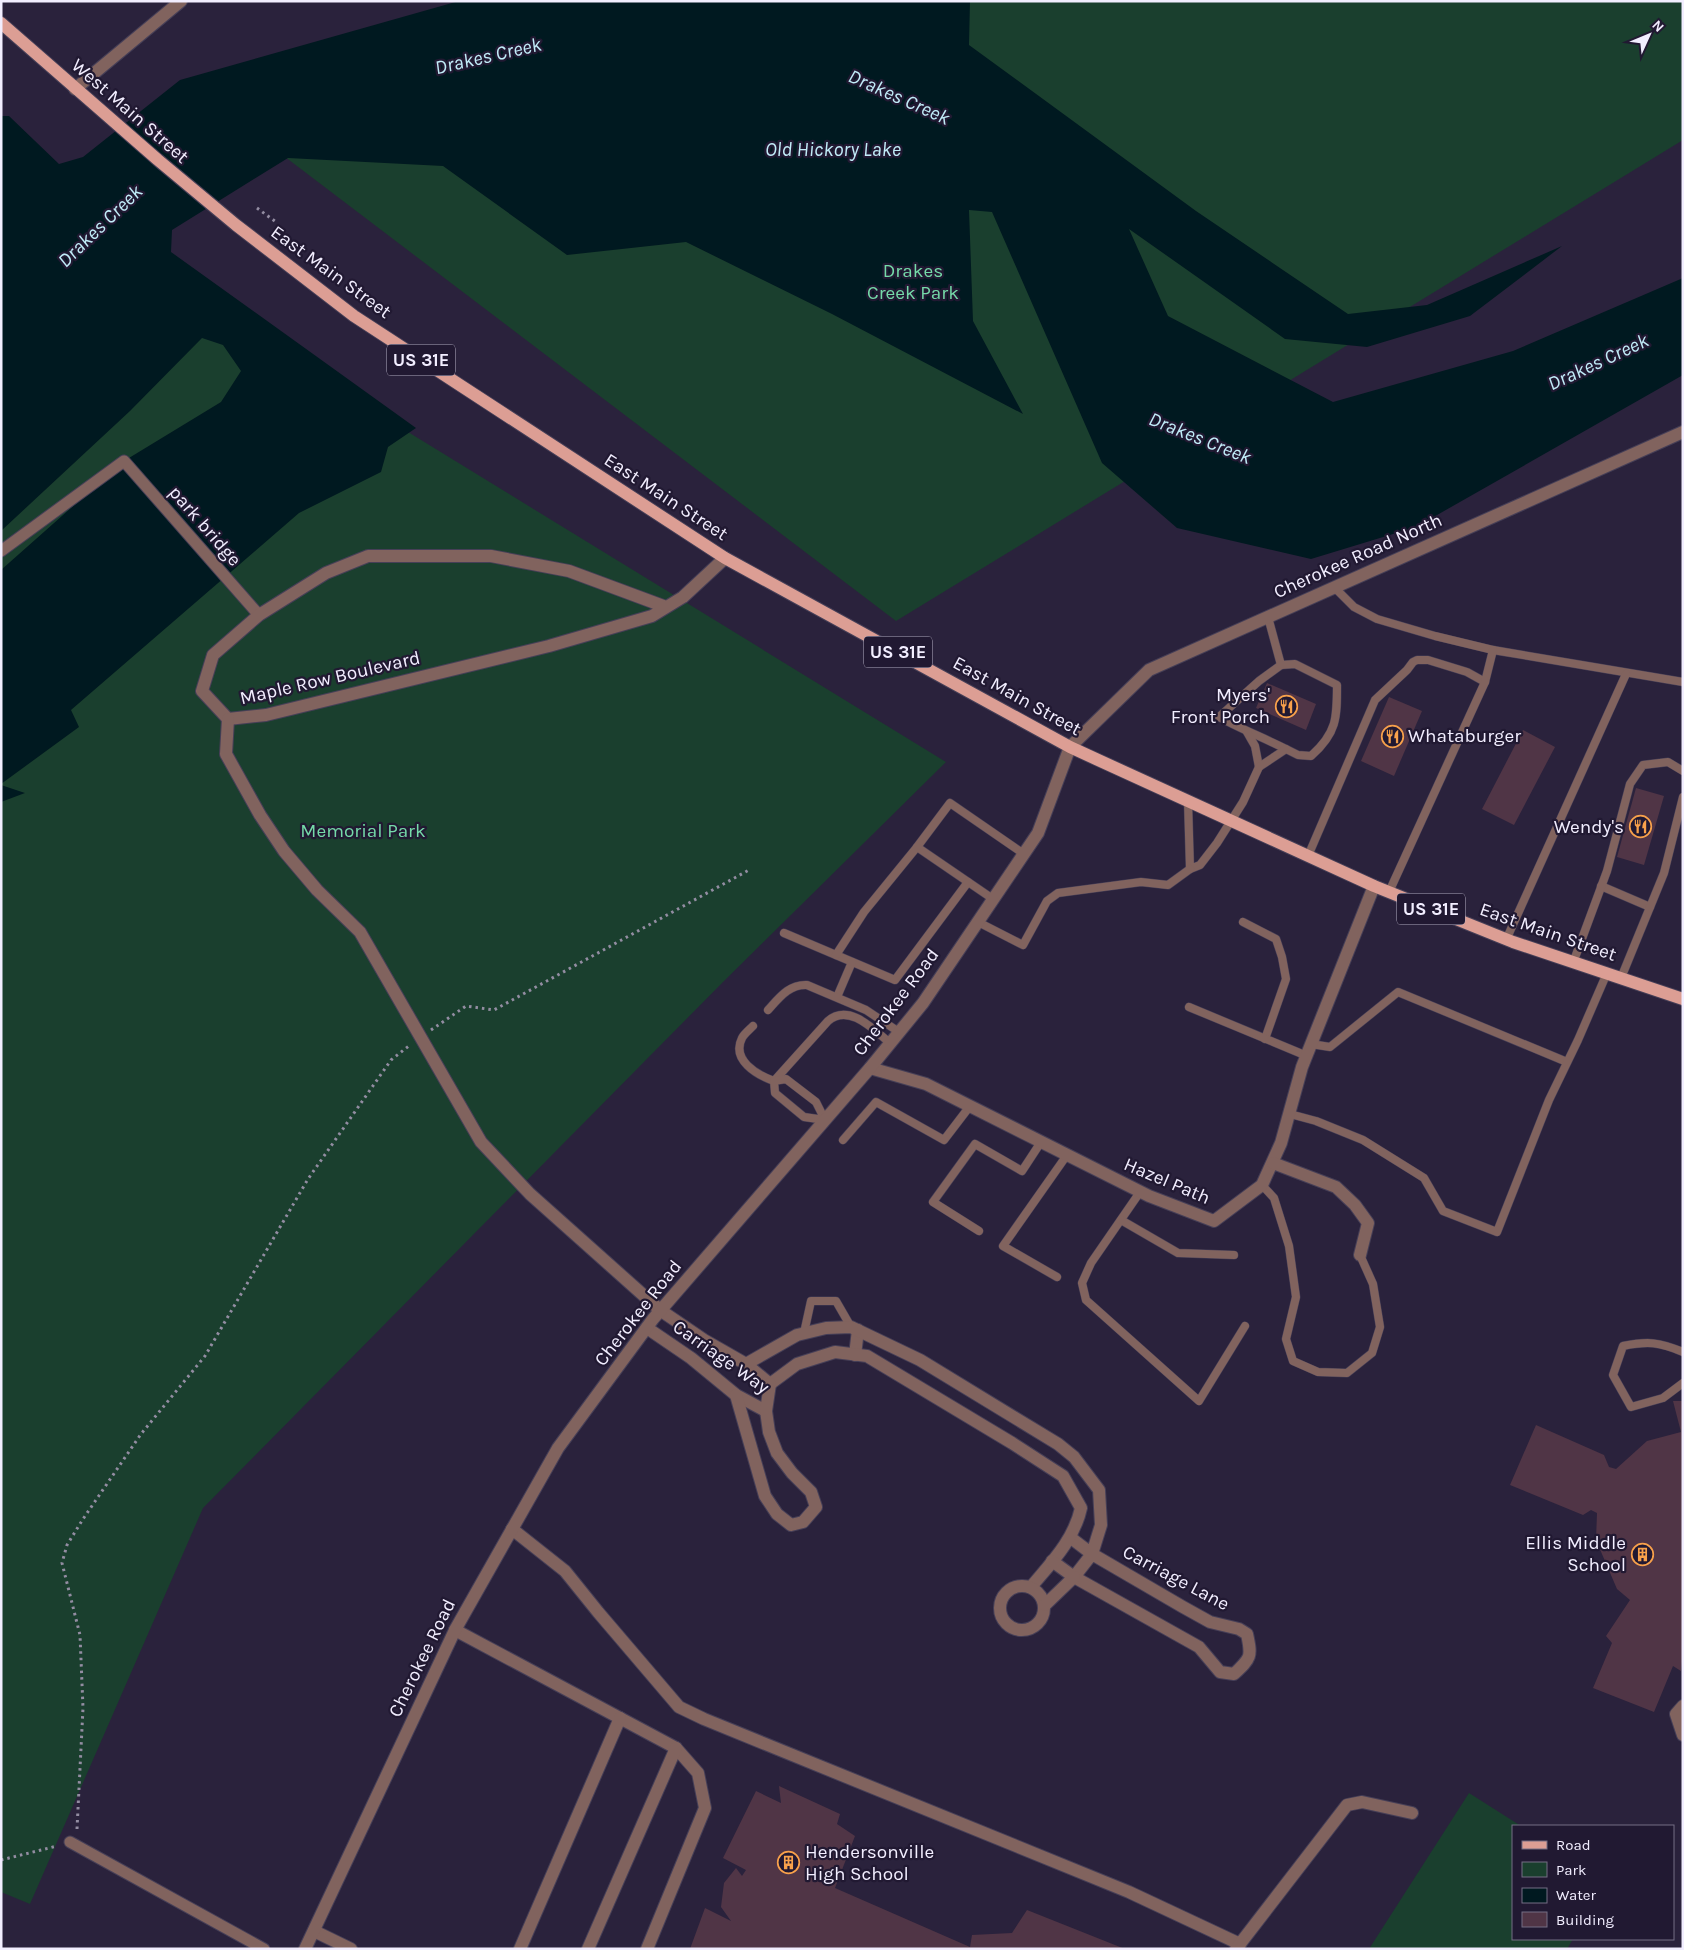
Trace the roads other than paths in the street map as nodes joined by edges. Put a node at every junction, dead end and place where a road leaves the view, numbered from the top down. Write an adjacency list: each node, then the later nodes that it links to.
1 (180, 1): 3 (street)
2 (1, 23): 3 (main road, West Main Street / US 31E)
3 (75, 88): 4 (main road, West Main Street / US 31E)
4 (236, 225): 7 (main road, East Main Street / US 31E)
5 (1683, 432): 8 (street, Cherokee Road North)
6 (1, 551): 10 (street, park bridge)
7 (725, 558): 9 (street, Maple Row Boulevard); 19 (main road, East Main Street / US 31E)
8 (1334, 587): 11 (street, Cherokee Road North); 12 (lane)
9 (666, 607): 10 (street, Maple Row Boulevard); 17 (street, Maple Row Boulevard)
10 (259, 615): 17 (street, Maple Row Boulevard)
11 (1268, 617): 13 (lane); 19 (street, Cherokee Road North)
12 (1493, 650): 14 (lane); 15 (lane)
13 (1281, 665): 18 (lane); 20 (lane)
14 (1626, 674): 16 (lane); 39 (lane)
15 (1485, 682): 28 (lane); 33 (lane)
16 (1683, 682)
17 (228, 719): 71 (street, Carriage Way)
18 (1246, 732): 20 (lane); 21 (lane)
19 (1070, 747): 24 (main road, East Main Street / US 31E); 27 (street, Cherokee Road)
20 (1286, 749): 21 (lane)
21 (1259, 767): 25 (lane)
22 (1683, 771): 32 (lane)
23 (1683, 797): 35 (lane)
24 (1188, 801): 25 (main road, East Main Street / US 31E); 29 (lane)
25 (1232, 821): 28 (main road, East Main Street / US 31E); 29 (lane)
26 (918, 847): 27 (lane); 30 (lane); 40 (lane)
27 (1024, 854): 34 (street, Cherokee Road)
28 (1308, 856): 31 (main road, East Main Street / US 31E)
29 (1190, 869): 36 (lane)
30 (968, 882): 34 (lane); 41 (lane)
31 (1374, 886): 33 (main road, East Main Street / US 31E); 53 (street, Hazel Path)
32 (1601, 886): 35 (lane); 42 (lane)
33 (1389, 892): 39 (main road, East Main Street / US 31E)
34 (994, 899): 36 (street, Cherokee Road)
35 (1650, 907): 44 (lane)
36 (978, 922): 50 (street, Cherokee Road)
37 (1243, 922): 51 (lane)
38 (784, 933): 40 (lane)
39 (1506, 940): 42 (main road, East Main Street / US 31E)
40 (836, 955): 41 (lane)
41 (852, 962): 45 (lane)
42 (1573, 962): 43 (main road, East Main Street / US 31E)
43 (1607, 973): 44 (main road, East Main Street / US 31E); 54 (lane)
44 (1621, 978): 46 (main road, East Main Street / US 31E)
45 (837, 997): 48 (lane); 50 (lane)
46 (1683, 999)
47 (1189, 1007): 51 (lane)
48 (768, 1010)
49 (753, 1026): 56 (lane)
50 (899, 1032): 52 (street, Cherokee Road)
51 (1265, 1039): 53 (lane)
52 (890, 1043): 55 (street, Cherokee Road); 56 (lane)
53 (1309, 1050): 54 (lane); 58 (street, Hazel Path)
54 (1567, 1062): 58 (lane)
55 (870, 1068): 57 (street, Hazel Path); 59 (street, Cherokee Road)
56 (774, 1080): 59 (lane); 59 (lane)
57 (970, 1106): 60 (lane); 61 (street, Hazel Path)
58 (1290, 1114): 63 (street, Hazel Path)
59 (824, 1120): 71 (street, Cherokee Road)
60 (843, 1140)
61 (1041, 1142): 62 (street, Hazel Path); 67 (lane)
62 (1067, 1155): 65 (street, Hazel Path); 70 (lane)
63 (1273, 1162): 64 (street, Hazel Path); 69 (street)
64 (1262, 1185): 65 (street, Hazel Path); 69 (lane)
65 (1140, 1192): 66 (lane)
66 (1121, 1220): 68 (lane); 72 (lane)
67 (979, 1232)
68 (1234, 1255)
69 (1360, 1255)
70 (1056, 1277)
71 (660, 1310): 73 (street, Cherokee Road); 78 (street, Carriage Way)
72 (1245, 1326)
73 (647, 1328): 83 (street, Carriage Way); 87 (street, Cherokee Road)
74 (854, 1328): 75 (street, Carriage Lane); 75 (lane); 77 (street); 79 (street, Carriage Lane)
75 (804, 1333): 78 (street, Carriage Lane)
76 (1683, 1352): 81 (lane)
77 (855, 1355): 80 (street); 82 (street)
78 (746, 1364): 80 (street, Carriage Way)
79 (931, 1367): 82 (street); 85 (street, Carriage Lane)
80 (770, 1384): 84 (street, Carriage Way)
81 (1683, 1384)
82 (921, 1388): 86 (street)
83 (736, 1395): 84 (street, Carriage Way); 84 (street)
84 (766, 1411)
85 (1022, 1422): 86 (street); 89 (street, Carriage Lane)
86 (1012, 1443): 88 (street)
87 (512, 1529): 94 (street, Cherokee Road); 102 (street)
88 (1070, 1538): 89 (street, Carriage Lane); 90 (street)
89 (1092, 1554): 91 (street, Carriage Lane); 91 (street, Carriage Lane)
90 (1052, 1561): 91 (street, Carriage Lane); 92 (street)
91 (1074, 1577): 93 (street, Carriage Lane)
92 (1031, 1587): 93 (street); 93 (street, Carriage Lane)
93 (1045, 1605)
94 (454, 1630): 96 (street); 101 (street, Cherokee Road)
95 (1683, 1706): 97 (street)
96 (620, 1718): 98 (street); 106 (street)
97 (1683, 1735)
98 (676, 1748): 107 (street); 108 (street)
99 (1412, 1813): 102 (street)
100 (70, 1842): 103 (street)
101 (314, 1931): 104 (street, Cherokee Road); 105 (street)
102 (1238, 1947)
103 (264, 1949)
104 (305, 1949)
105 (350, 1949)
106 (520, 1949)
107 (588, 1949)
108 (647, 1949)

